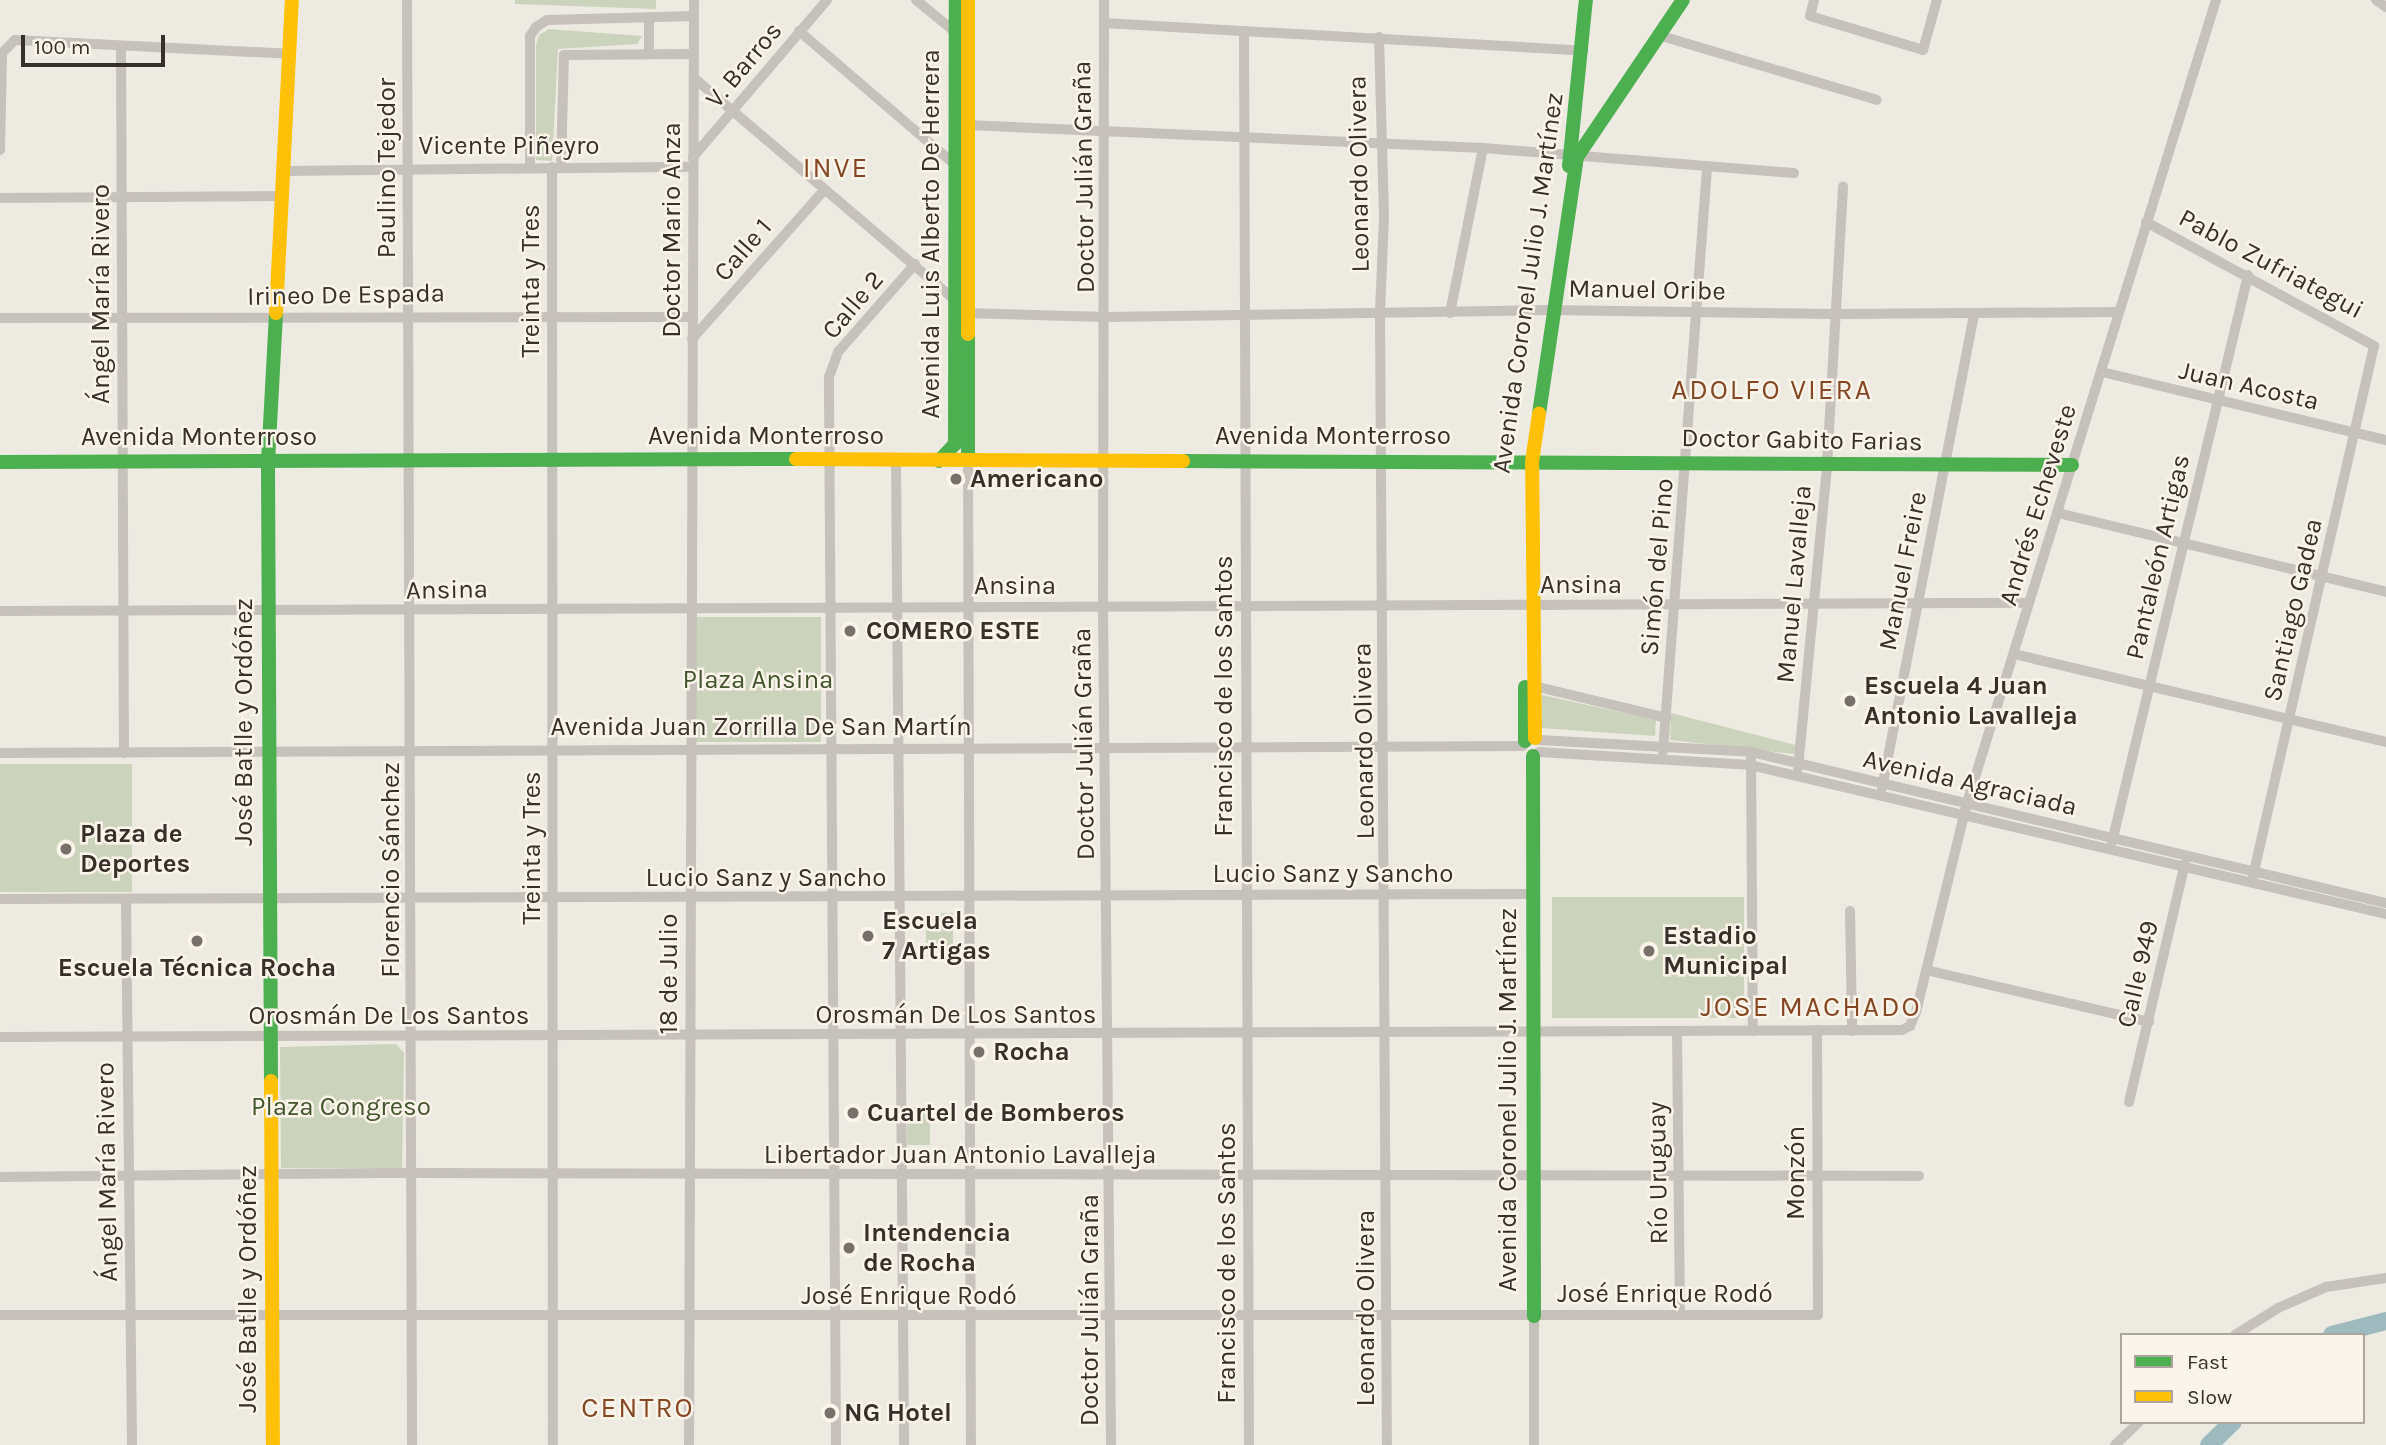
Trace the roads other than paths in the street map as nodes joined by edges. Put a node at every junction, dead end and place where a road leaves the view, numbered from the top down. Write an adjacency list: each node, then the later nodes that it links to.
1 (292, 0): 27 (street, José Batlle y Ordóñez)
2 (407, 0): 42 (street, Paulino Tejedor)
3 (694, 0): 17 (street, Doctor Mario Anza)
4 (827, 0): 20 (street, V. Barros)
5 (916, 0): 22 (street)
6 (956, 0): 22 (street, Avenida Luis Alberto De Herrera)
7 (968, 0): 22 (street, Avenida Luis Alberto De Herrera)
8 (1104, 0): 18 (street, Doctor Julián Graña)
9 (1586, 0): 25 (street, Avenida Coronel Julio J. Martínez)
10 (1683, 0): 21 (street)
11 (1815, 0): 12 (street)
12 (1937, 0)
13 (2216, 0): 52 (street, Andrés Echeveste)
14 (2376, 0): 15 (street)
15 (2386, 7)
16 (649, 16): 17 (street); 26 (street); 41 (street, Treinta y Tres)
17 (694, 16): 28 (street, Doctor Mario Anza)
18 (1104, 23): 19 (street); 33 (street, Doctor Julián Graña)
19 (1244, 31): 23 (street); 34 (street, Francisco de los Santos)
20 (799, 32): 31 (street, V. Barros); 40 (street)
21 (1658, 34): 30 (street); 38 (street)
22 (962, 36): 32 (street, Avenida Luis Alberto De Herrera); 40 (street, Avenida Luis Alberto De Herrera)
23 (1379, 37): 25 (street); 35 (street, Leonardo Olivera)
24 (121, 46): 27 (street); 37 (street); 51 (street, Ángel María Rivero)
25 (1583, 51): 38 (street, Avenida Coronel Julio J. Martínez)
26 (649, 52): 28 (street); 43 (street, Treinta y Tres)
27 (289, 54): 45 (street, José Batlle y Ordóñez)
28 (694, 54): 29 (street, Doctor Mario Anza)
29 (694, 78): 31 (street); 39 (street, Doctor Mario Anza)
30 (1877, 100)
31 (733, 110): 39 (street, V. Barros); 48 (street)
32 (967, 125): 33 (street); 66 (street, Avenida Luis Alberto De Herrera)
33 (1105, 131): 34 (street); 69 (street, Doctor Julián Graña)
34 (1244, 138): 35 (street); 60 (street, Francisco de los Santos)
35 (1380, 144): 36 (street); 58 (street, Leonardo Olivera)
36 (1483, 149): 38 (street); 61 (street)
37 (0, 150)
38 (1574, 156): 44 (street); 56 (street, Avenida Coronel Julio J. Martínez)
39 (693, 162): 43 (street, Vicente Piñeyro); 68 (street, Doctor Mario Anza)
40 (954, 163): 55 (street, Avenida Luis Alberto De Herrera)
41 (530, 166): 42 (street, Vicente Piñeyro); 43 (street, Vicente Piñeyro)
42 (407, 167): 45 (street, Vicente Piñeyro); 62 (street, Paulino Tejedor)
43 (556, 167): 65 (street, Treinta y Tres)
44 (1707, 169): 46 (street); 57 (street, Simón del Pino)
45 (283, 171): 49 (street, José Batlle y Ordóñez)
46 (1794, 173)
47 (1843, 186): 63 (street, Manuel Lavalleja)
48 (825, 189): 53 (street); 72 (street, Calle 1)
49 (282, 196): 51 (street); 67 (street, José Batlle y Ordóñez)
50 (0, 198): 51 (street)
51 (122, 200): 71 (street, Ángel María Rivero)
52 (2146, 222): 54 (street, Pablo Zufriategui); 59 (street, Andrés Echeveste)
53 (915, 264): 55 (street); 79 (street, Calle 2)
54 (2248, 275): 73 (street, Pablo Zufriategui); 75 (street, Pantaleón Artigas)
55 (954, 297): 66 (street); 85 (street, Avenida Luis Alberto De Herrera)
56 (1550, 310): 57 (street, Manuel Oribe); 61 (street, Manuel Oribe); 91 (street, Avenida Coronel Julio J. Martínez)
57 (1699, 311): 63 (street, Manuel Oribe); 92 (street, Simón del Pino)
58 (1380, 312): 60 (street, Manuel Oribe); 61 (street, Manuel Oribe); 86 (street, Leonardo Olivera)
59 (2118, 312): 64 (street, Manuel Oribe); 74 (street, Andrés Echeveste)
60 (1245, 313): 69 (street, Manuel Oribe); 83 (street, Francisco de los Santos)
61 (1450, 313)
62 (409, 314): 65 (street, Irineo De Espada); 67 (street, Irineo De Espada); 90 (street, Paulino Tejedor)
63 (1837, 314): 64 (street, Manuel Oribe); 93 (street, Manuel Lavalleja)
64 (1974, 314): 95 (street, Manuel Freire)
65 (551, 315): 68 (street, Irineo De Espada); 84 (street, Treinta y Tres)
66 (965, 315): 69 (street, Manuel Oribe); 81 (street, Avenida Luis Alberto De Herrera)
67 (273, 316): 71 (street, Irineo De Espada); 89 (street, José Batlle y Ordóñez)
68 (692, 317): 72 (street, Doctor Mario Anza)
69 (1107, 317): 82 (street, Doctor Julián Graña)
70 (0, 318): 71 (street, Irineo De Espada)
71 (121, 319): 88 (street, Ángel María Rivero)
72 (692, 339): 78 (street, Doctor Mario Anza)
73 (2374, 346): 76 (street, Santiago Gadea)
74 (2102, 372): 75 (street, Juan Acosta); 94 (street, Andrés Echeveste)
75 (2216, 399): 76 (street, Juan Acosta); 97 (street, Pantaleón Artigas)
76 (2357, 433): 77 (street, Juan Acosta); 98 (street, Santiago Gadea)
77 (2386, 440)
78 (692, 460): 79 (street, Avenida Monterroso); 84 (street, Avenida Monterroso); 112 (street, 18 de Julio)
79 (830, 460): 80 (street, Avenida Monterroso); 110 (street, Calle 2)
80 (896, 460): 85 (street, Avenida Monterroso); 107 (street)
81 (968, 460): 82 (street, Avenida Monterroso); 85 (street, Avenida Monterroso); 105 (street)
82 (1107, 460): 83 (street, Avenida Monterroso); 108 (street, Doctor Julián Graña)
83 (1245, 460): 86 (street, Avenida Monterroso); 109 (street, Francisco de los Santos)
84 (551, 461): 90 (street, Avenida Monterroso); 111 (street, Treinta y Tres)
85 (939, 461)
86 (1382, 461): 91 (street, Avenida Monterroso); 106 (street, Leonardo Olivera)
87 (0, 462): 88 (street, Avenida Monterroso)
88 (123, 462): 89 (street, Avenida Monterroso); 114 (street, Ángel María Rivero)
89 (268, 462): 90 (street, Avenida Monterroso); 115 (street, José Batlle y Ordóñez)
90 (408, 462): 116 (street, Florencio Sánchez)
91 (1528, 462): 92 (street, Doctor Gabito Farias); 104 (street, Avenida Coronel Julio J. Martínez)
92 (1686, 462): 93 (street, Doctor Gabito Farias); 101 (street, Simón del Pino)
93 (1826, 465): 95 (street, Doctor Gabito Farias); 102 (street, Manuel Lavalleja)
94 (2072, 465): 95 (street, Doctor Gabito Farias); 96 (street, Andrés Echeveste)
95 (1945, 466): 103 (street, Manuel Freire)
96 (2058, 513): 97 (street); 100 (street, Andrés Echeveste)
97 (2183, 543): 98 (street); 119 (street, Pantaleón Artigas)
98 (2321, 577): 99 (street); 121 (street, Santiago Gadea)
99 (2386, 592)
100 (2029, 603): 103 (street, Ansina); 117 (street, Andrés Echeveste)
101 (1674, 605): 102 (street, Ansina); 104 (street, Ansina); 120 (street, Simón del Pino)
102 (1812, 605): 103 (street, Ansina); 139 (street, Manuel Lavalleja)
103 (1918, 605): 142 (street, Manuel Freire)
104 (1529, 606): 106 (street, Ansina); 118 (street, Avenida Coronel Julio J. Martínez); 123 (street, Avenida Coronel Julio J. Martínez)
105 (968, 607): 107 (street, Ansina); 108 (street, Ansina); 126 (street)
106 (1383, 607): 109 (street, Ansina); 128 (street, Leonardo Olivera)
107 (896, 608): 110 (street, Ansina); 125 (street)
108 (1103, 608): 109 (street, Ansina); 127 (street, Doctor Julián Graña)
109 (1245, 608): 130 (street, Francisco de los Santos)
110 (827, 609): 112 (street, Ansina); 124 (street, Calle 2)
111 (552, 610): 112 (street, Ansina); 116 (street, Ansina); 132 (street, Treinta y Tres)
112 (691, 610): 131 (street, 18 de Julio)
113 (0, 611): 114 (street, Ansina)
114 (124, 611): 115 (street, Ansina); 134 (street, Ángel María Rivero)
115 (268, 612): 116 (street, Ansina); 136 (street, José Batlle y Ordóñez)
116 (411, 612): 133 (street, Florencio Sánchez)
117 (2014, 654): 119 (street); 143 (street, Andrés Echeveste)
118 (1534, 686): 120 (street); 123 (street, Avenida Coronel Julio J. Martínez)
119 (2149, 687): 121 (street); 145 (street, Pantaleón Artigas)
120 (1666, 718): 129 (street, Simón del Pino)
121 (2290, 719): 122 (street); 147 (street, Santiago Gadea)
122 (2386, 742)
123 (1532, 746): 128 (street, Avenida Juan Zorrilla De San Martín); 129 (street, Avenida Agraciada); 138 (street, Avenida Agraciada); 149 (street, Avenida Coronel Julio J. Martínez)
124 (830, 747): 125 (street, Avenida Juan Zorrilla De San Martín); 131 (street, Avenida Juan Zorrilla De San Martín); 157 (street, Calle 2)
125 (897, 747): 126 (street, Avenida Juan Zorrilla De San Martín); 153 (street)
126 (969, 747): 127 (street, Avenida Juan Zorrilla De San Martín); 154 (street)
127 (1107, 747): 130 (street, Avenida Juan Zorrilla De San Martín); 152 (street, Doctor Julián Graña)
128 (1386, 747): 130 (street, Avenida Juan Zorrilla De San Martín); 150 (street, Leonardo Olivera)
129 (1664, 747): 135 (street, Avenida Agraciada); 138 (street, Simón del Pino)
130 (1246, 748): 151 (street, Francisco de los Santos)
131 (689, 749): 132 (street, Avenida Juan Zorrilla De San Martín); 161 (street, 18 de Julio)
132 (554, 750): 133 (street, Avenida Juan Zorrilla De San Martín); 160 (street, Treinta y Tres)
133 (411, 751): 136 (street, Avenida Juan Zorrilla De San Martín); 159 (street, Florencio Sánchez)
134 (124, 752): 136 (street, Avenida Juan Zorrilla De San Martín); 137 (street, Avenida Juan Zorrilla De San Martín)
135 (1751, 752): 139 (street, Avenida Agraciada); 140 (street)
136 (269, 753): 158 (street, José Batlle y Ordóñez)
137 (0, 754)
138 (1663, 760): 140 (street, Avenida Agraciada)
139 (1799, 764): 141 (street, Manuel Lavalleja); 142 (street, Avenida Agraciada)
140 (1751, 765): 141 (street, Avenida Agraciada); 170 (street)
141 (1796, 775): 142 (street, Avenida Agraciada)
142 (1882, 790): 143 (street, Avenida Agraciada); 144 (street, Avenida Agraciada)
143 (1967, 803): 144 (street, Andrés Echeveste); 145 (street, Avenida Agraciada)
144 (1964, 814): 145 (street, Avenida Agraciada); 165 (street, Andrés Echeveste)
145 (2112, 844): 146 (street, Avenida Agraciada)
146 (2186, 861): 147 (street, Avenida Agraciada); 148 (street, Avenida Agraciada); 166 (street, Calle 949)
147 (2254, 872): 148 (street, Santiago Gadea); 162 (street, Avenida Agraciada)
148 (2252, 883): 164 (street, Avenida Agraciada)
149 (1532, 894): 150 (street, Lucio Sanz y Sancho); 172 (street, Avenida Coronel Julio J. Martínez)
150 (1386, 895): 151 (street, Lucio Sanz y Sancho); 174 (street, Leonardo Olivera)
151 (1246, 896): 152 (street, Lucio Sanz y Sancho); 173 (street, Francisco de los Santos)
152 (1105, 897): 154 (street, Lucio Sanz y Sancho); 177 (street, Doctor Julián Graña)
153 (899, 898): 154 (street, Lucio Sanz y Sancho); 157 (street, Lucio Sanz y Sancho); 182 (street)
154 (969, 898): 183 (street)
155 (0, 899): 156 (street, Lucio Sanz y Sancho)
156 (126, 899): 158 (street, Lucio Sanz y Sancho); 184 (street, Ángel María Rivero)
157 (831, 899): 161 (street, Lucio Sanz y Sancho); 181 (street, Calle 2)
158 (269, 900): 159 (street, Lucio Sanz y Sancho); 179 (street, José Batlle y Ordóñez)
159 (411, 900): 160 (street, Lucio Sanz y Sancho); 175 (street, Florencio Sánchez)
160 (553, 900): 161 (street, Lucio Sanz y Sancho); 180 (street, Treinta y Tres)
161 (690, 900): 176 (street, 18 de Julio)
162 (2386, 903)
163 (1850, 911): 171 (street)
164 (2386, 914)
165 (1926, 970): 166 (street); 167 (street, Andrés Echeveste)
166 (2149, 1022): 185 (street, Calle 949)
167 (1910, 1026): 171 (street, Orosmán De Los Santos)
168 (1817, 1030): 170 (street, Orosmán De Los Santos); 171 (street, Orosmán De Los Santos); 188 (street, Monzón)
169 (1677, 1031): 170 (street, Orosmán De Los Santos); 172 (street, Orosmán De Los Santos); 187 (street, Río Uruguay)
170 (1753, 1031)
171 (1852, 1031)
172 (1533, 1032): 174 (street, Orosmán De Los Santos); 195 (street, Avenida Coronel Julio J. Martínez)
173 (1247, 1033): 174 (street, Orosmán De Los Santos); 177 (street, Orosmán De Los Santos); 193 (street, Francisco de los Santos)
174 (1387, 1033): 194 (street, Leonardo Olivera)
175 (412, 1036): 179 (street, Orosmán De Los Santos); 180 (street, Orosmán De Los Santos); 186 (street, Florencio Sánchez)
176 (690, 1036): 180 (street, Orosmán De Los Santos); 181 (street, Orosmán De Los Santos); 190 (street, 18 de Julio)
177 (1106, 1036): 183 (street, Orosmán De Los Santos); 192 (street, Doctor Julián Graña)
178 (0, 1037): 184 (street, Orosmán De Los Santos)
179 (271, 1037): 184 (street, Orosmán De Los Santos); 189 (street, José Batlle y Ordóñez)
180 (552, 1037): 199 (street, Treinta y Tres)
181 (833, 1037): 182 (street, Orosmán De Los Santos); 191 (street, Calle 2)
182 (899, 1037): 183 (street, Orosmán De Los Santos); 200 (street)
183 (971, 1037): 201 (street)
184 (127, 1038): 198 (street, Ángel María Rivero)
185 (2129, 1102)
186 (412, 1173): 189 (street, Libertador Juan Antonio Lavalleja); 199 (street, Libertador Juan Antonio Lavalleja); 205 (street, Florencio Sánchez)
187 (1680, 1174): 188 (street, Libertador Juan Antonio Lavalleja); 195 (street, Libertador Juan Antonio Lavalleja); 206 (street, Río Uruguay)
188 (1816, 1175): 196 (street, Libertador Juan Antonio Lavalleja); 207 (street, Monzón)
189 (272, 1176): 198 (street, Libertador Juan Antonio Lavalleja); 208 (street, José Batlle y Ordóñez)
190 (690, 1176): 191 (street, Libertador Juan Antonio Lavalleja); 199 (street, Libertador Juan Antonio Lavalleja); 210 (street, 18 de Julio)
191 (833, 1176): 200 (street, Libertador Juan Antonio Lavalleja); 211 (street, Calle 2)
192 (1110, 1176): 193 (street, Libertador Juan Antonio Lavalleja); 201 (street, Libertador Juan Antonio Lavalleja); 215 (street, Doctor Julián Graña)
193 (1248, 1176): 194 (street, Libertador Juan Antonio Lavalleja); 216 (street, Francisco de los Santos)
194 (1387, 1176): 195 (street, Libertador Juan Antonio Lavalleja); 217 (street, Leonardo Olivera)
195 (1533, 1176): 212 (street, Avenida Coronel Julio J. Martínez)
196 (1919, 1176)
197 (0, 1177): 198 (street, Libertador Juan Antonio Lavalleja)
198 (128, 1177): 204 (street, Ángel María Rivero)
199 (552, 1177): 209 (street, Treinta y Tres)
200 (901, 1177): 201 (street, Libertador Juan Antonio Lavalleja); 213 (street)
201 (971, 1177): 214 (street)
202 (2386, 1278): 218 (street)
203 (0, 1315): 204 (street, José Enrique Rodó)
204 (130, 1315): 208 (street, José Enrique Rodó); 220 (street, Ángel María Rivero)
205 (412, 1315): 208 (street, José Enrique Rodó); 209 (street, José Enrique Rodó); 222 (street, Florencio Sánchez)
206 (1680, 1315): 207 (street, José Enrique Rodó); 212 (street, José Enrique Rodó)
207 (1818, 1315)
208 (271, 1316): 221 (street, José Batlle y Ordóñez)
209 (553, 1316): 210 (street, José Enrique Rodó); 223 (street, Treinta y Tres)
210 (689, 1316): 211 (street, José Enrique Rodó); 224 (street, 18 de Julio)
211 (836, 1316): 213 (street, José Enrique Rodó); 225 (street, Calle 2)
212 (1534, 1316): 217 (street, José Enrique Rodó); 231 (street, Avenida Coronel Julio J. Martínez)
213 (900, 1317): 214 (street, José Enrique Rodó); 226 (street)
214 (970, 1317): 215 (street, José Enrique Rodó); 227 (street)
215 (1111, 1317): 216 (street, José Enrique Rodó); 228 (street, Doctor Julián Graña)
216 (1248, 1317): 217 (street, José Enrique Rodó); 229 (street, Francisco de los Santos)
217 (1388, 1317): 230 (street, Leonardo Olivera)
218 (2238, 1333)
219 (2137, 1424): 232 (street)
220 (132, 1445)
221 (273, 1445)
222 (412, 1445)
223 (553, 1445)
224 (689, 1445)
225 (836, 1445)
226 (904, 1445)
227 (971, 1445)
228 (1111, 1445)
229 (1249, 1445)
230 (1387, 1445)
231 (1534, 1445)
232 (2115, 1445)

